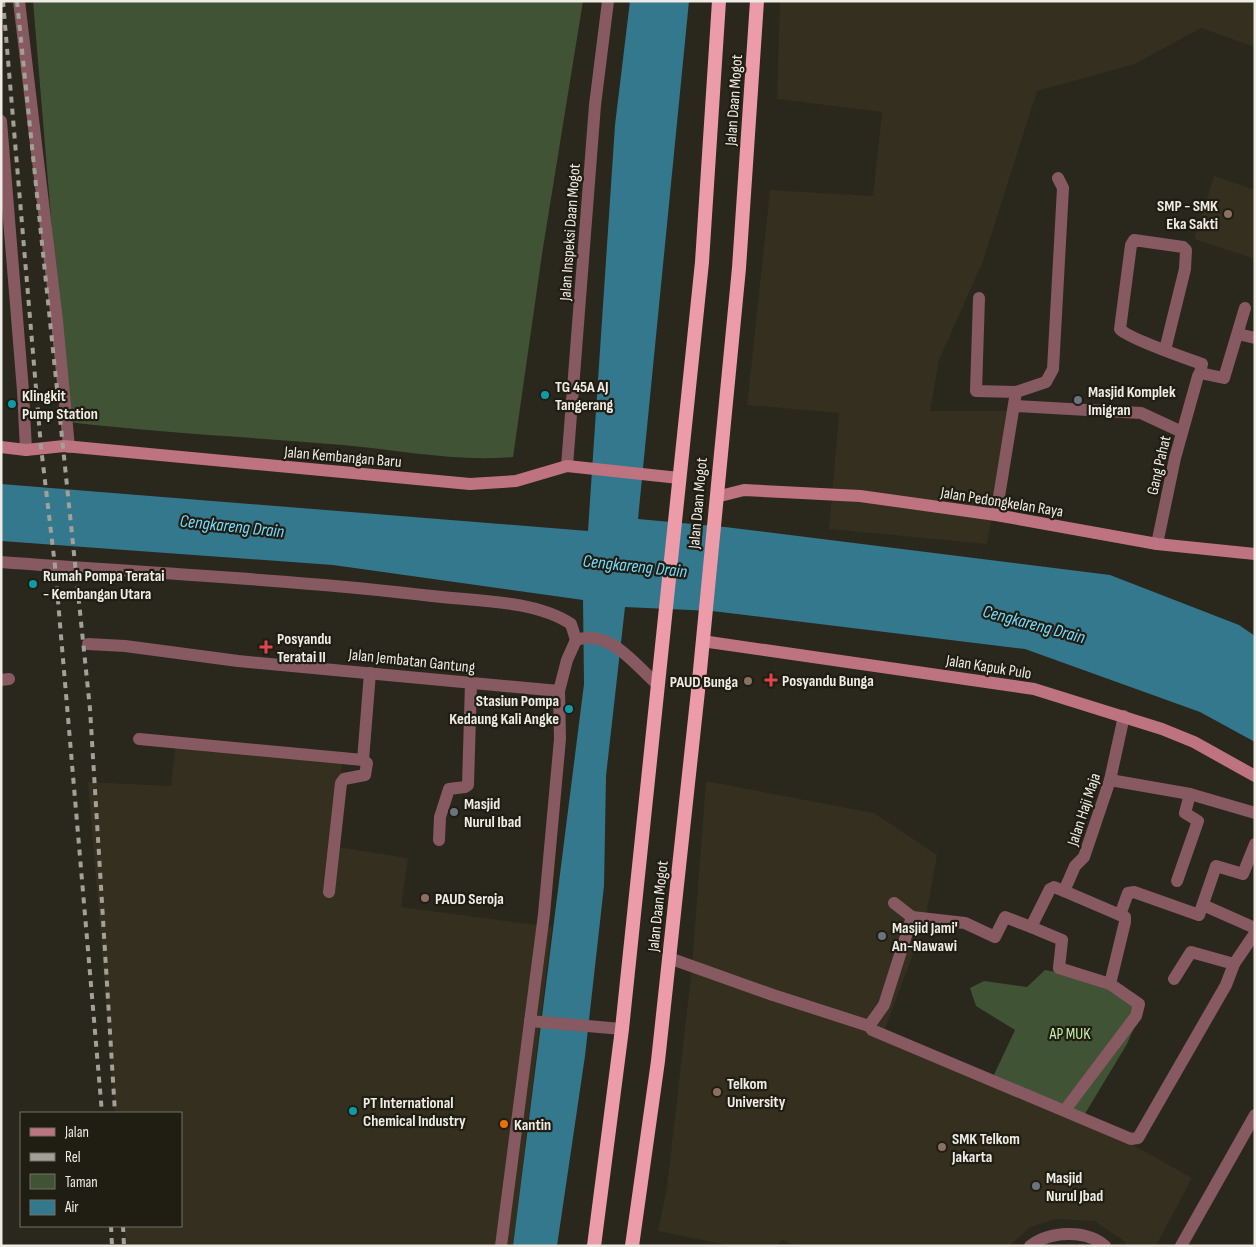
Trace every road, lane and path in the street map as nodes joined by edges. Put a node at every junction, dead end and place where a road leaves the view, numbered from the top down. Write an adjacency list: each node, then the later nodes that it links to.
1 (19, 1): 18 (street)
2 (608, 1): 21 (street, Jalan Inspeksi Daan Mogot)
3 (719, 1): 22 (highway, Jalan Daan Mogot)
4 (756, 1): 23 (highway, Jalan Daan Mogot)
5 (1, 121): 7 (street)
6 (1058, 178): 15 (street)
7 (4, 187): 8 (street)
8 (6, 243): 20 (street)
9 (980, 298): 15 (street)
10 (1245, 308): 11 (street)
11 (1238, 334): 12 (street); 14 (street)
12 (1255, 338)
13 (1165, 350): 13 (street); 14 (street)
14 (1200, 372): 17 (street, Gang Pahat)
15 (1016, 392): 16 (street)
16 (1014, 406): 17 (street); 26 (street)
17 (1182, 432): 27 (street, Gang Pahat)
18 (69, 446): 20 (main road, Jalan Kembangan Baru); 21 (main road, Jalan Kembangan Baru)
19 (1, 447): 20 (main road, Jalan Kembangan Baru)
20 (26, 450)
21 (567, 466): 22 (main road, Jalan Kembangan Baru)
22 (679, 478): 35 (highway, Jalan Daan Mogot)
23 (718, 478): 24 (main road, Jalan Pedongkelan Raya); 25 (highway, Jalan Daan Mogot)
24 (744, 490): 25 (main road, Jalan Pedongkelan Raya); 26 (main road, Jalan Pedongkelan Raya)
25 (716, 498): 31 (highway, Jalan Daan Mogot)
26 (996, 515): 27 (main road, Jalan Pedongkelan Raya)
27 (1157, 544): 28 (main road, Jalan Pedongkelan Raya)
28 (1255, 554)
29 (1, 562): 30 (street)
30 (579, 639): 35 (street); 36 (street)
31 (702, 640): 37 (main road, Jalan Kapuk Pulo); 56 (highway, Jalan Daan Mogot)
32 (88, 644): 33 (street, Jalan Jembatan Gantung)
33 (370, 673): 34 (street, Jalan Jembatan Gantung); 39 (street)
34 (471, 683): 36 (street, Jalan Jembatan Gantung); 44 (street)
35 (657, 684): 62 (highway, Jalan Daan Mogot)
36 (559, 692): 60 (street)
37 (1124, 716): 40 (main road, Jalan Kapuk Pulo); 41 (street, Jalan Haji Maja)
38 (138, 739): 39 (street)
39 (363, 760): 48 (street)
40 (1255, 776)
41 (1110, 780): 42 (street); 47 (street, Jalan Haji Maja)
42 (1190, 794): 43 (street); 46 (street)
43 (1255, 813)
44 (439, 840)
45 (1255, 844): 50 (street)
46 (1177, 881)
47 (1064, 891): 51 (street); 53 (street)
48 (329, 892)
49 (894, 902): 52 (street)
50 (1203, 905): 51 (street); 54 (street)
51 (1120, 915): 59 (street)
52 (912, 917): 53 (street); 61 (street)
53 (1031, 927): 59 (street)
54 (1255, 928)
55 (1255, 933): 57 (street)
56 (669, 958): 61 (street); 67 (highway, Jalan Daan Mogot)
57 (1234, 964): 58 (street); 63 (street)
58 (1174, 979)
59 (1110, 984): 63 (street)
60 (534, 1021): 62 (street); 65 (street)
61 (869, 1026): 63 (street)
62 (622, 1029): 66 (highway, Jalan Daan Mogot)
63 (1065, 1110)
64 (1255, 1115): 70 (street)
65 (501, 1246)
66 (594, 1246)
67 (632, 1246)
68 (1030, 1246): 69 (street)
69 (1105, 1246)
70 (1180, 1246)

